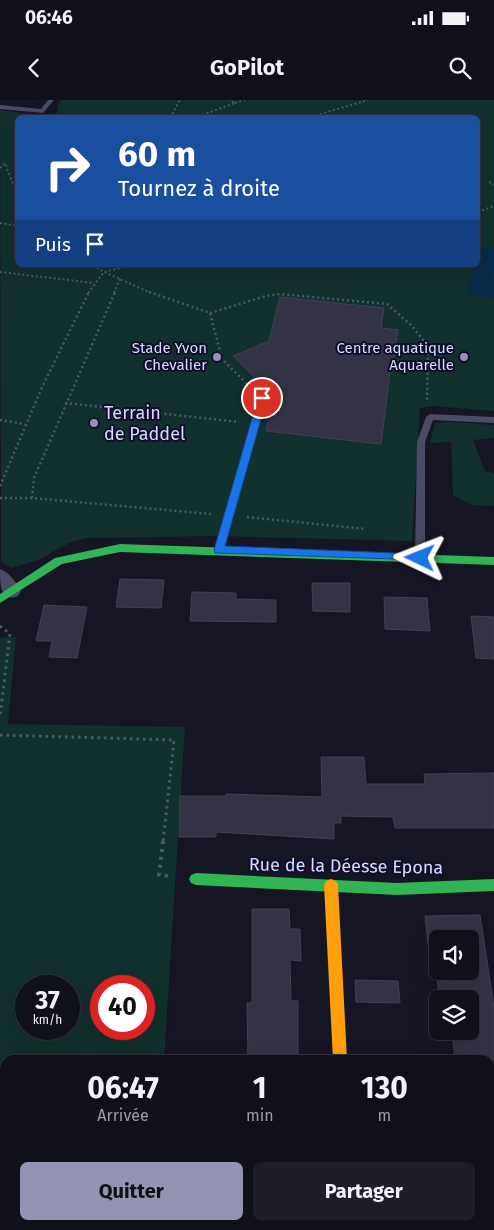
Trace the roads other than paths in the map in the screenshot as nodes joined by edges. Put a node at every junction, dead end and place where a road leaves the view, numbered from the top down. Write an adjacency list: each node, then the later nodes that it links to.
1 (51, 100): 2 (lane)
2 (0, 107)
3 (262, 398): 5 (lane)
4 (494, 420): 6 (lane)
5 (219, 550): 6 (street); 8 (street)
6 (420, 558): 7 (street)
7 (494, 561)
8 (4, 589)
9 (196, 879): 11 (street, Rue de la Déesse Epona)
10 (494, 885): 11 (street, Rue de la Déesse Epona)
11 (331, 886): 12 (street)
12 (340, 1055)

